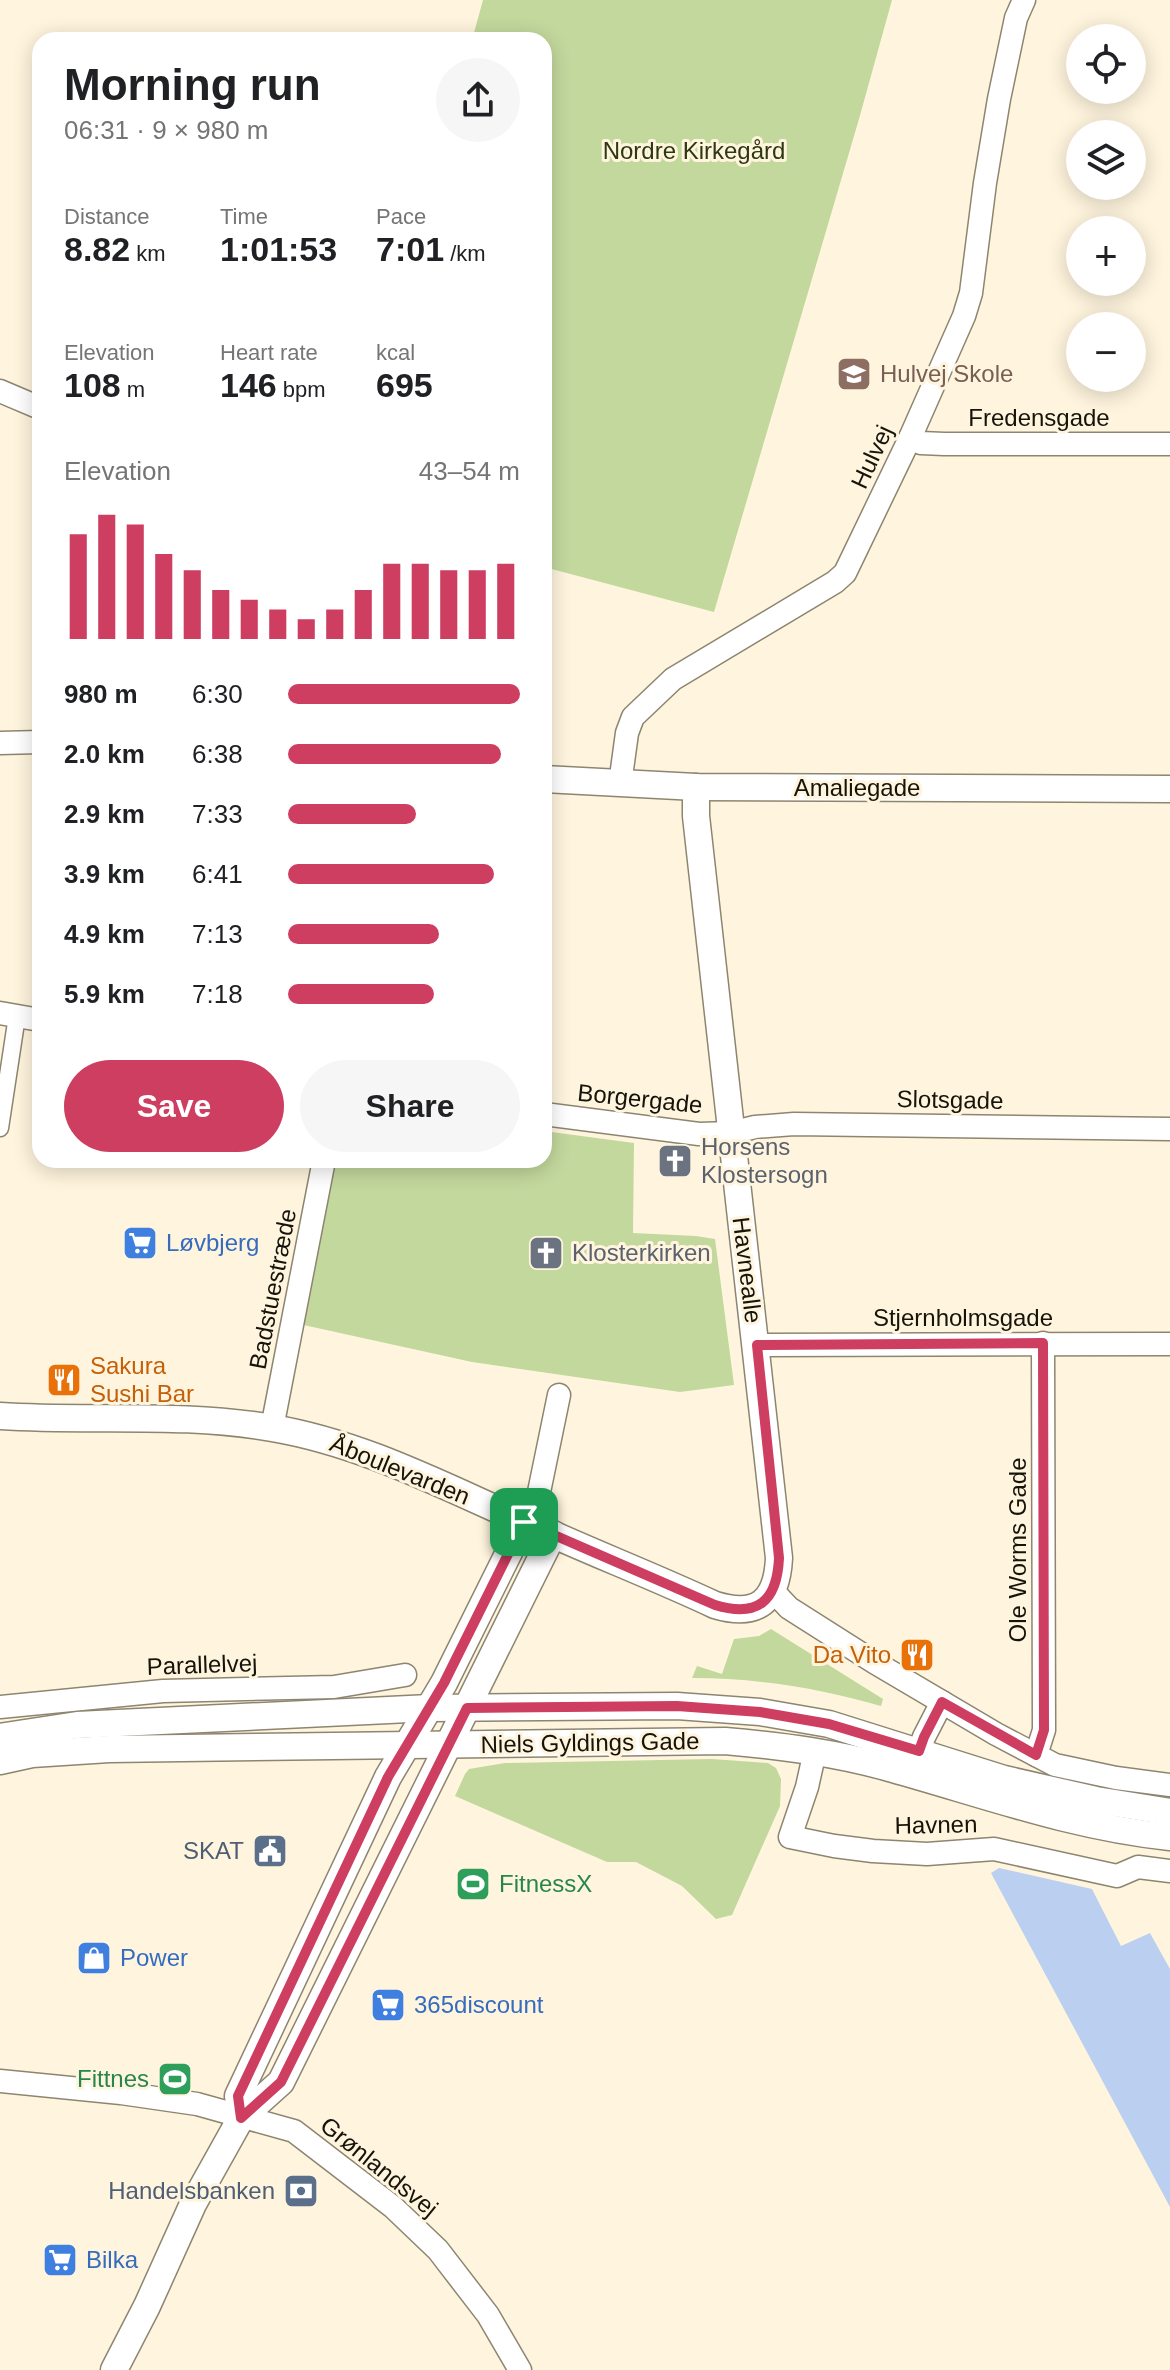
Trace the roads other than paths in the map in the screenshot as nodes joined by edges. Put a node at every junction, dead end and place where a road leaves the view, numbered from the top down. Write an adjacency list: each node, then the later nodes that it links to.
1 (1024, 0): 4 (street, Hulvej)
2 (0, 391): 3 (street)
3 (32, 405)
4 (910, 438): 5 (street, Fredensgade); 9 (street, Hulvej)
5 (1170, 444)
6 (32, 742): 7 (street)
7 (0, 743)
8 (552, 780): 9 (street, Amaliegade)
9 (620, 784): 10 (street, Amaliegade)
10 (696, 787): 11 (street, Amaliegade); 17 (street, Havnealle)
11 (1170, 789)
12 (8, 1014): 13 (street); 15 (street)
13 (32, 1018)
14 (552, 1115): 17 (street, Borgergade)
15 (0, 1128)
16 (1170, 1129): 17 (street, Slotsgade)
17 (731, 1133): 21 (street, Havnealle)
18 (322, 1168): 24 (street, Badstuestræde)
19 (1043, 1343): 20 (street, Stjernholmsgade); 21 (street, Stjernholmsgade); 38 (street, Ole Worms Gade)
20 (1170, 1344)
21 (757, 1345): 27 (street, Havnealle)
22 (559, 1395): 25 (street)
23 (0, 1416): 24 (street, Åboulevarden)
24 (272, 1428): 25 (street, Åboulevarden)
25 (524, 1522): 26 (street, Åboulevarden); 31 (street)
26 (553, 1534): 27 (street, Åboulevarden); 32 (street)
27 (773, 1591): 29 (street)
28 (405, 1675): 30 (street, Parallelvej)
29 (942, 1702): 37 (street); 38 (street)
30 (0, 1707)
31 (430, 1708): 32 (street, Niels Gyldings Gade); 33 (street, Niels Gyldings Gade); 34 (street)
32 (467, 1708): 35 (street); 37 (street, Niels Gyldings Gade)
33 (0, 1737)
34 (409, 1744): 35 (street, Niels Gyldings Gade); 39 (street, Niels Gyldings Gade); 45 (street)
35 (449, 1744): 36 (street, Niels Gyldings Gade); 45 (street)
36 (815, 1751): 42 (street, Niels Gyldings Gade); 43 (street, Havnen)
37 (919, 1751): 41 (street, Niels Gyldings Gade)
38 (1036, 1755): 40 (street)
39 (0, 1761)
40 (1170, 1785)
41 (1170, 1812)
42 (1170, 1837)
43 (1170, 1871)
44 (0, 2081): 45 (street, Grønlandsvej)
45 (241, 2118): 46 (street); 47 (street, Grønlandsvej)
46 (114, 2370)
47 (520, 2370)

